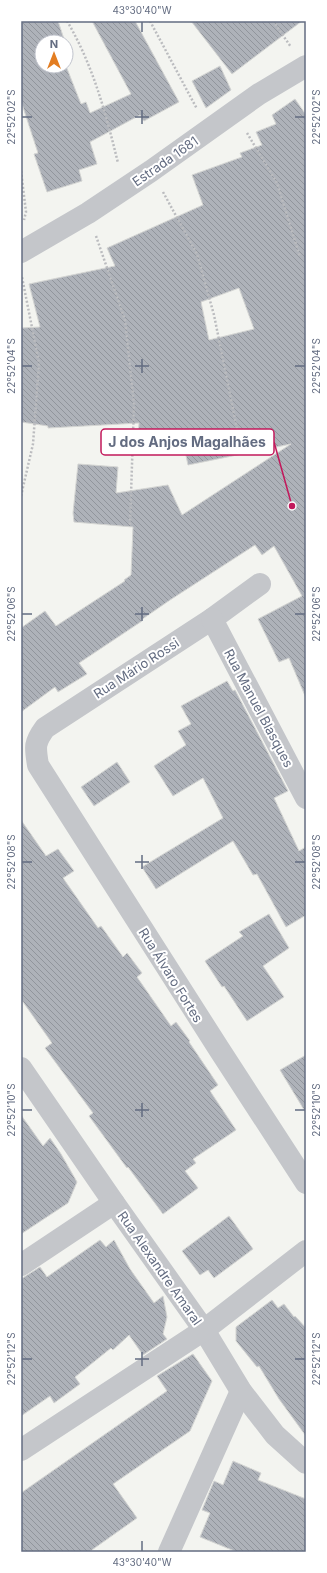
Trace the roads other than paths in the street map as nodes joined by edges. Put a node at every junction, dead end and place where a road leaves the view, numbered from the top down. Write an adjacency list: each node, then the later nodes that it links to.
1 (305, 67): 2 (street, Estrada 1681)
2 (21, 252)
3 (260, 584): 4 (street, Rua Mário Rossi)
4 (212, 619): 5 (street, Rua Mário Rossi); 6 (street, Rua Manuel Blasques)
5 (38, 765): 8 (street, Rua Álvaro Fortes)
6 (306, 798)
7 (21, 1068): 9 (street, Rua Alexandre Amaral)
8 (306, 1183)
9 (114, 1203): 11 (street); 12 (street, Rua Alexandre Amaral)
10 (306, 1251): 12 (street)
11 (21, 1265)
12 (204, 1330): 13 (street, Rua Alexandre Amaral); 14 (street)
13 (241, 1391): 15 (street, Rua Alexandre Amaral); 16 (street)
14 (21, 1450)
15 (306, 1463)
16 (169, 1552)

